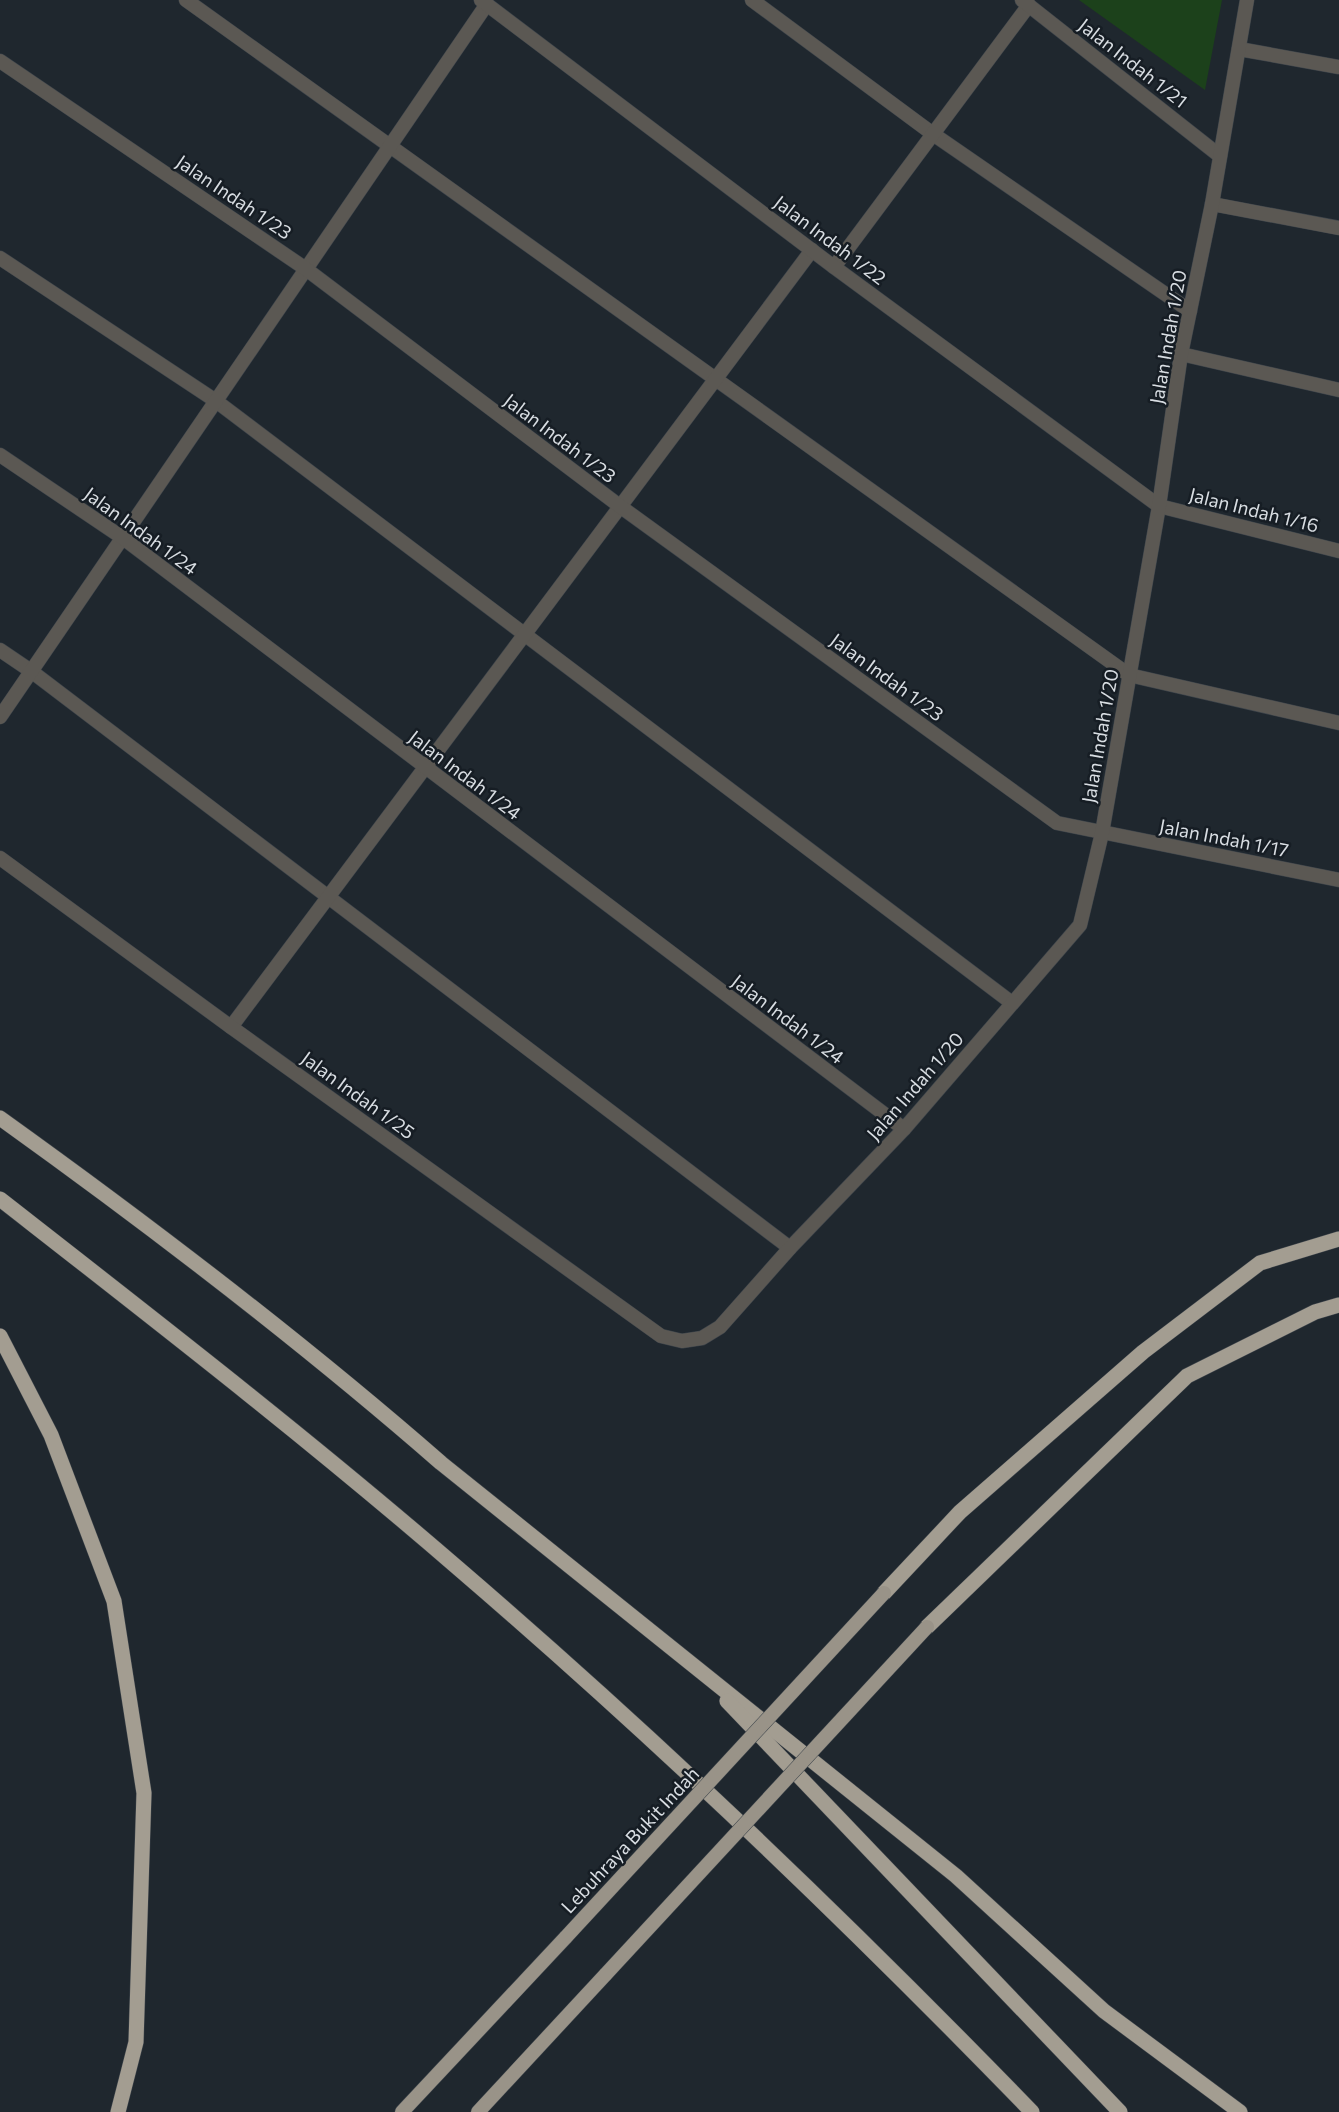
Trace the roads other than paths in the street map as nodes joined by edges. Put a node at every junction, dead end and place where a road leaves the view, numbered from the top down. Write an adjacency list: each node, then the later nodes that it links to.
1 (186, 0): 10 (street)
2 (752, 0): 9 (street)
3 (1247, 0): 6 (street, Jalan Indah 1/20)
4 (484, 2): 10 (street); 14 (street, Jalan Indah 1/22)
5 (1026, 3): 9 (street); 11 (street, Jalan Indah 1/21)
6 (1239, 49): 8 (street); 11 (street, Jalan Indah 1/20)
7 (0, 61): 17 (street, Jalan Indah 1/23)
8 (1339, 67)
9 (933, 134): 16 (street); 18 (street)
10 (390, 146): 17 (street); 20 (street)
11 (1220, 156): 12 (street, Jalan Indah 1/20)
12 (1212, 204): 13 (street); 18 (street, Jalan Indah 1/20)
13 (1339, 228)
14 (812, 250): 16 (street, Jalan Indah 1/22); 20 (street)
15 (0, 258): 22 (street)
16 (834, 267): 24 (street, Jalan Indah 1/22)
17 (306, 268): 22 (street); 25 (street, Jalan Indah 1/23)
18 (1190, 311): 19 (street, Jalan Indah 1/20)
19 (1182, 354): 21 (street); 24 (street, Jalan Indah 1/20)
20 (716, 380): 25 (street); 31 (street)
21 (1339, 390)
22 (216, 400): 26 (street); 28 (street)
23 (0, 455): 26 (street, Jalan Indah 1/24)
24 (1159, 506): 27 (street, Jalan Indah 1/16); 31 (street, Jalan Indah 1/20)
25 (621, 507): 28 (street); 35 (street, Jalan Indah 1/23)
26 (123, 538): 30 (street); 34 (street, Jalan Indah 1/24)
27 (1339, 551)
28 (526, 634): 34 (street); 39 (street)
29 (0, 650): 30 (street)
30 (32, 671): 32 (street); 38 (street)
31 (1129, 676): 33 (street); 35 (street, Jalan Indah 1/20)
32 (0, 717)
33 (1339, 722)
34 (426, 768): 38 (street); 42 (street, Jalan Indah 1/24)
35 (1102, 833): 37 (street, Jalan Indah 1/17); 39 (street, Jalan Indah 1/20)
36 (0, 858): 40 (street, Jalan Indah 1/25)
37 (1339, 880)
38 (330, 896): 40 (street); 45 (street)
39 (1012, 1003): 42 (street, Jalan Indah 1/20)
40 (231, 1027): 48 (street, Jalan Indah 1/25)
41 (0, 1118): 51 (highway)
42 (904, 1130): 45 (street, Jalan Indah 1/20)
43 (0, 1199): 55 (highway)
44 (1339, 1239): 49 (highway)
45 (790, 1248): 48 (street, Jalan Indah 1/20)
46 (1339, 1305): 50 (highway)
47 (0, 1336): 52 (highway)
48 (702, 1338)
49 (884, 1593): 53 (highway, Lebuhraya Bukit Indah, bridge)
50 (927, 1627): 54 (highway, bridge)
51 (686, 1658): 56 (highway); 57 (highway)
52 (118, 2112)
53 (402, 2112)
54 (478, 2112)
55 (1032, 2112)
56 (1120, 2112)
57 (1240, 2112)

